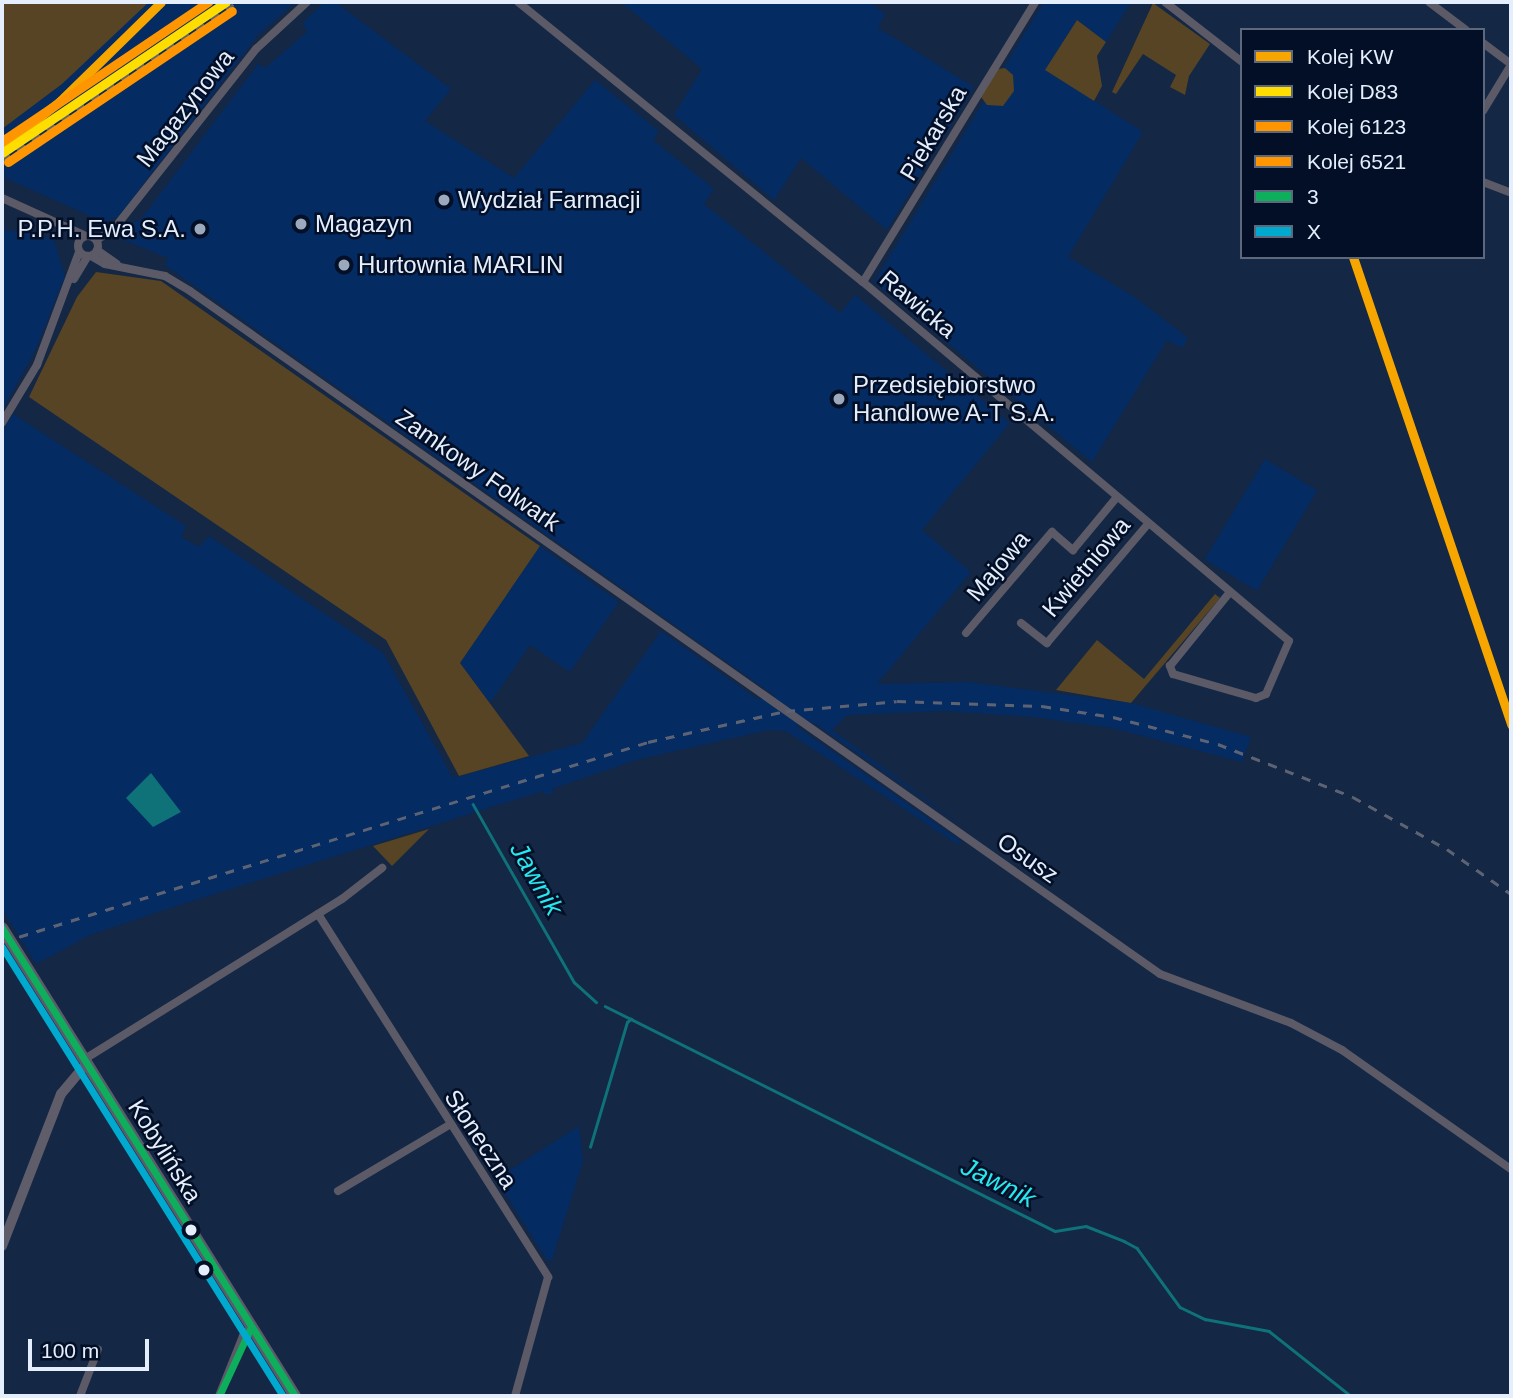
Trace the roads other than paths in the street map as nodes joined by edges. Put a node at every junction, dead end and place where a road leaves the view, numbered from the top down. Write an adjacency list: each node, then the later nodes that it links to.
1 (307, 2): 15 (street, Magazynowa)
2 (518, 2): 17 (street, Rawicka)
3 (1035, 2): 17 (street, Piekarska)
4 (1164, 2): 8 (street)
5 (1429, 2): 6 (street)
6 (1463, 28)
7 (1485, 45): 9 (street)
8 (1240, 60)
9 (1511, 65): 10 (street)
10 (1485, 108)
11 (1485, 182): 12 (street)
12 (1511, 193)
13 (2, 198): 14 (street)
14 (82, 239): 15 (street); 16 (street)
15 (96, 240): 16 (street)
16 (89, 253): 18 (street); 24 (street, Zamkowy Folwark)
17 (863, 282): 19 (street, Rawicka)
18 (2, 423)
19 (1117, 497): 20 (street, Rawicka); 23 (street, Majowa)
20 (1148, 524): 21 (street, Rawicka); 22 (street, Kwietniowa)
21 (1230, 592): 21 (street, Rawicka)
22 (1021, 623)
23 (966, 633)
24 (802, 722): 30 (street, Osusz)
25 (382, 869): 26 (street)
26 (318, 914): 28 (street); 29 (street, Słoneczna)
27 (2, 928): 28 (main road, Kobylińska)
28 (86, 1064): 32 (street); 33 (main road, Kobylińska)
29 (449, 1125): 31 (street); 38 (street, Słoneczna)
30 (1511, 1169)
31 (338, 1191)
32 (2, 1246)
33 (251, 1327): 36 (street); 37 (main road, Kobylińska)
34 (98, 1349): 35 (street)
35 (80, 1396)
36 (219, 1396)
37 (295, 1396)
38 (515, 1396)

